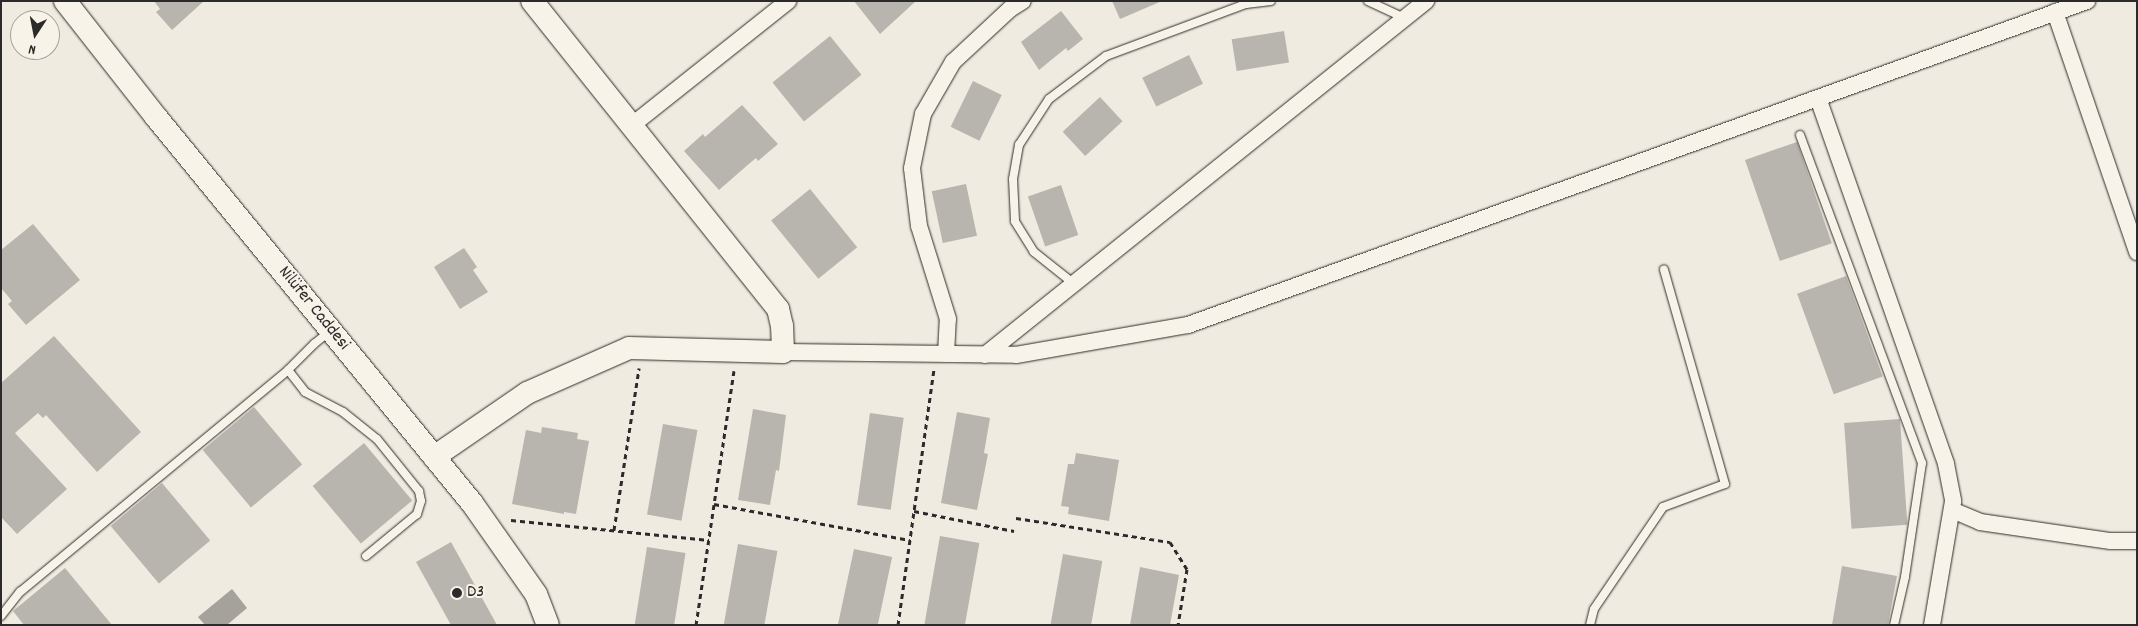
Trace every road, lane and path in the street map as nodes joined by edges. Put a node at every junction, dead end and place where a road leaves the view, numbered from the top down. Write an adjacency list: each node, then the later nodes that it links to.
1 (65, 1): 17 (street, Nilüfer Caddesi)
2 (532, 1): 12 (street)
3 (788, 1): 12 (street)
4 (1023, 1): 21 (street)
5 (1271, 1): 16 (lane)
6 (1368, 1): 10 (lane)
7 (1426, 1): 10 (street)
8 (2087, 1): 9 (street)
9 (2056, 12): 11 (street); 14 (street)
10 (1404, 18): 16 (street)
11 (1818, 98): 22 (street); 26 (street)
12 (631, 126): 20 (street)
13 (1800, 135): 42 (lane)
14 (2137, 252)
15 (1664, 270): 41 (lane)
16 (1074, 284): 22 (street)
17 (331, 331): 23 (lane); 24 (street, Nilüfer Caddesi)
18 (642, 349): 19 (street); 24 (street); 30 (path)
19 (737, 351): 20 (street); 25 (path)
20 (783, 352): 21 (street)
21 (941, 354): 22 (street); 27 (path)
22 (985, 355)
23 (288, 370): 35 (lane); 36 (lane)
24 (434, 457): 28 (street, Nilüfer Caddesi)
25 (714, 504): 32 (path); 33 (path)
26 (1952, 510): 34 (street); 43 (street)
27 (914, 511): 31 (path); 33 (path)
28 (482, 517): 30 (path); 37 (street, Nilüfer Caddesi)
29 (1016, 518): 40 (path)
30 (614, 530): 32 (path)
31 (1014, 531)
32 (709, 540): 38 (path)
33 (910, 540): 39 (path)
34 (2137, 540)
35 (366, 556)
36 (1, 616)
37 (548, 625)
38 (696, 625)
39 (898, 625)
40 (1178, 625)
41 (1590, 625)
42 (1894, 625)
43 (1932, 625)

